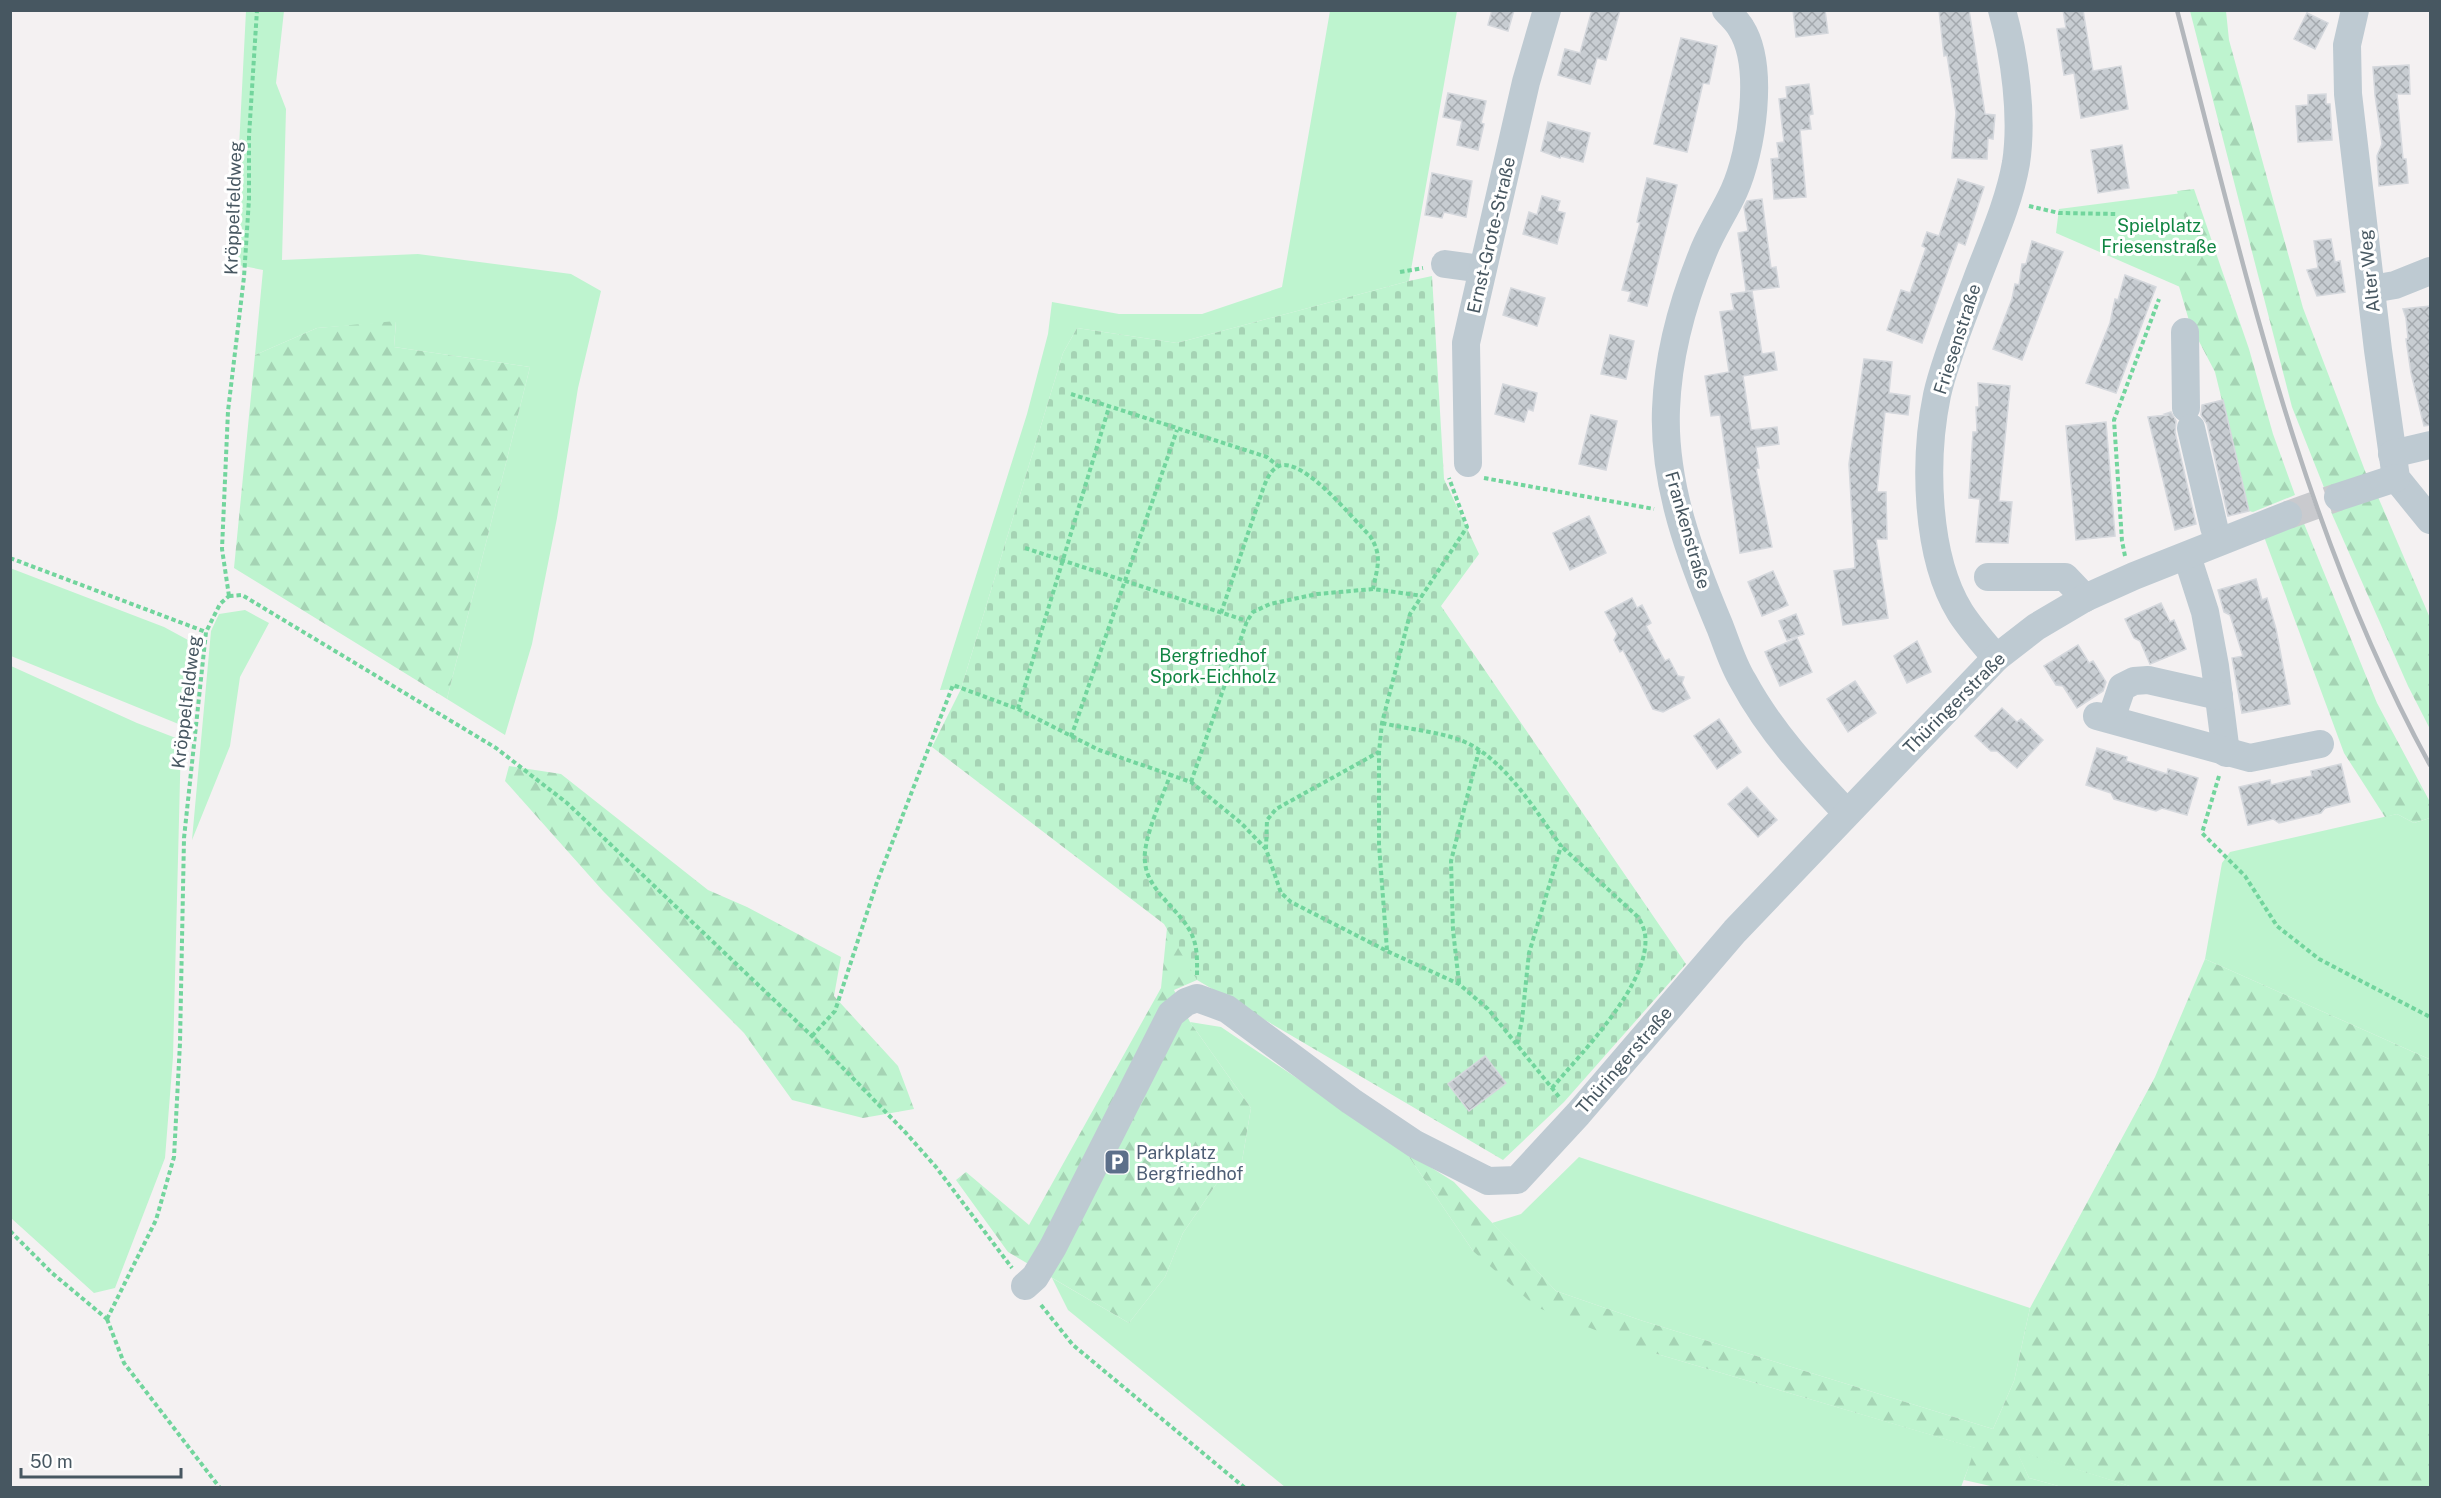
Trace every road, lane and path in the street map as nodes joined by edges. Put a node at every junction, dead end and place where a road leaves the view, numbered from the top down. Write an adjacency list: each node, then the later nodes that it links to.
1 (257, 10): 34 (path, Kröppelfeldweg)
2 (1547, 10): 9 (street, Ernst-Grote-Straße)
3 (1726, 10): 51 (street, Frankenstraße)
4 (2002, 10): 40 (street, Friesenstraße)
5 (2355, 10): 11 (street, Alter Weg)
6 (2059, 213): 7 (path)
7 (2116, 214)
8 (1445, 264): 9 (street)
9 (1482, 269): 18 (street, Ernst-Grote-Straße)
10 (2430, 271): 11 (street)
11 (2372, 289): 20 (street, Alter Weg)
12 (2159, 299): 30 (path)
13 (2185, 332): 25 (street)
14 (1071, 394): 15 (path)
15 (1108, 407): 16 (path); 29 (path)
16 (1177, 430): 19 (path); 32 (path)
17 (2430, 445): 20 (street)
18 (1468, 462): 22 (path); 35 (path)
19 (1278, 466): 33 (path); 37 (path)
20 (2394, 466): 21 (street); 24 (street)
21 (2338, 497)
22 (1643, 508)
23 (2288, 515): 25 (street, Thüringerstraße)
24 (2430, 520)
25 (2219, 541): 27 (street, Thüringerstraße)
26 (1025, 548): 29 (path)
27 (2187, 556): 30 (street, Thüringerstraße); 41 (street)
28 (10, 558): 39 (path)
29 (1063, 561): 32 (path); 42 (path)
30 (2134, 576): 36 (street, Thüringerstraße)
31 (1988, 577): 36 (street)
32 (1124, 581): 37 (path); 44 (path)
33 (1373, 590): 35 (path); 38 (path)
34 (229, 596): 39 (path, Kröppelfeldweg); 58 (path)
35 (1423, 596): 43 (path)
36 (2085, 598): 40 (street, Thüringerstraße)
37 (1221, 613): 38 (path)
38 (1247, 621): 50 (path)
39 (206, 632): 64 (path, Kröppelfeldweg)
40 (1996, 658): 51 (street, Thüringerstraße)
41 (2219, 696): 48 (street); 48 (street)
42 (1018, 709): 44 (path); 58 (path)
43 (1382, 723): 46 (path); 47 (path)
44 (1071, 736): 49 (path)
45 (2320, 744): 48 (street)
46 (1479, 750): 52 (path); 55 (path)
47 (1379, 752): 53 (path); 54 (path)
48 (2226, 753): 57 (path)
49 (1171, 773): 50 (path); 56 (path)
50 (1191, 782): 53 (path)
51 (1846, 813): 61 (street, Thüringerstraße)
52 (1562, 846): 59 (path); 60 (path)
53 (1266, 849): 54 (path)
54 (1387, 951): 55 (path)
55 (1459, 984): 59 (path)
56 (1197, 998): 61 (street, Thüringerstraße); 63 (street)
57 (2430, 1017)
58 (812, 1036): 63 (path)
59 (1517, 1045): 60 (path)
60 (1552, 1088): 61 (path)
61 (1578, 1114)
62 (10, 1231): 64 (path)
63 (1025, 1286): 66 (path)
64 (107, 1319): 65 (path)
65 (220, 1488)
66 (1245, 1488)

